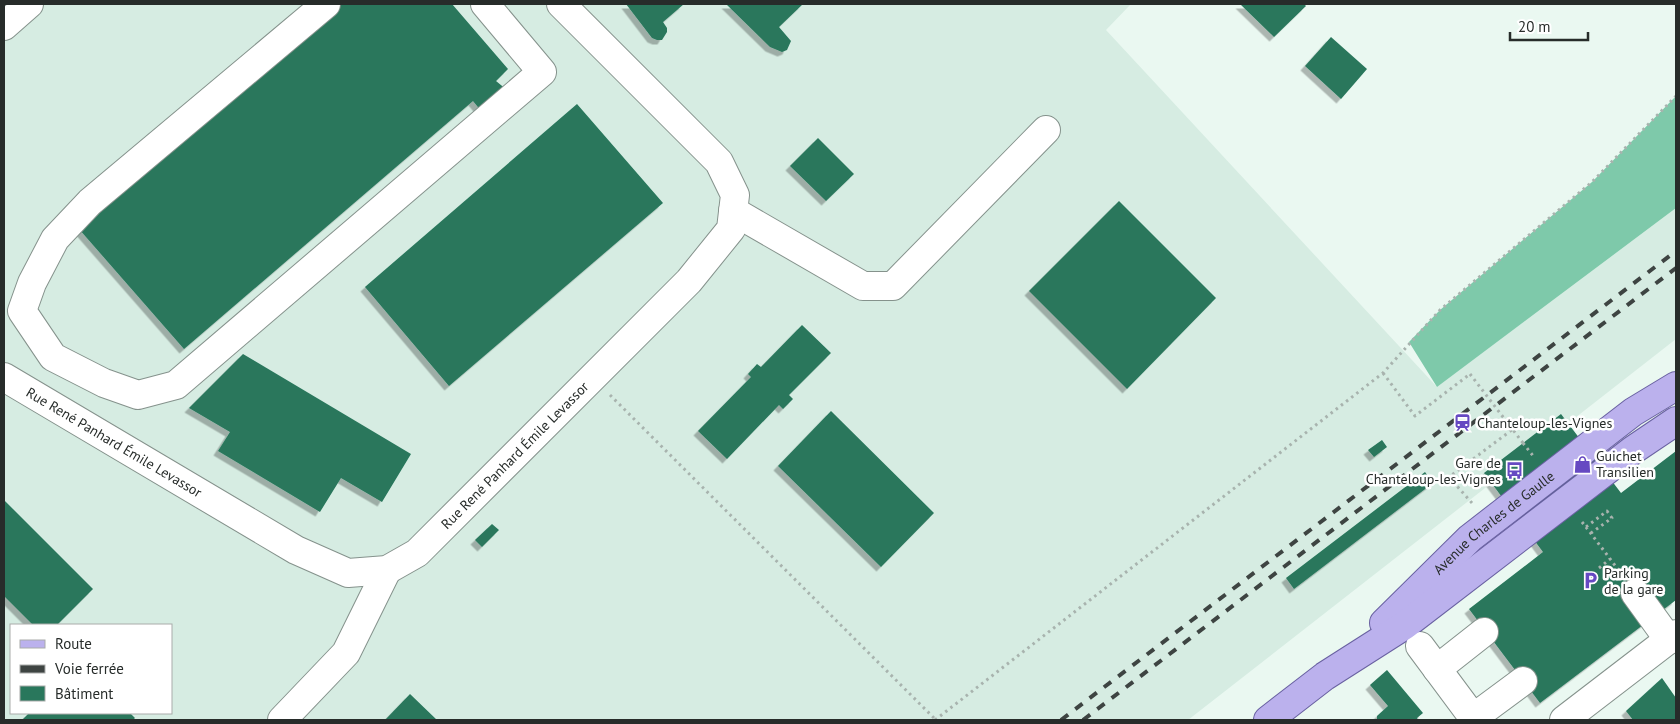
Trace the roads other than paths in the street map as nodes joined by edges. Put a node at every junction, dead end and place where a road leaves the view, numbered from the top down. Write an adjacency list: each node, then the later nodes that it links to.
1 (29, 4): 5 (street)
2 (326, 4): 8 (street)
3 (484, 4): 8 (street)
4 (561, 4): 7 (street, Rue René Panhard Émile Levassor)
5 (4, 26)
6 (1046, 130): 7 (street)
7 (733, 211): 13 (street, Rue René Panhard Émile Levassor)
8 (53, 357): 11 (street)
9 (4, 376): 11 (street, Rue René Panhard Émile Levassor)
10 (1676, 386): 19 (main road, Avenue Charles de Gaulle)
11 (38, 397): 13 (street, Rue René Panhard Émile Levassor)
12 (1676, 421): 19 (main road, Avenue Charles de Gaulle)
13 (387, 570): 22 (street)
14 (1635, 593): 16 (street)
15 (1484, 632): 18 (street)
16 (1673, 637): 24 (street)
17 (1420, 646): 18 (street)
18 (1437, 669): 21 (street)
19 (1325, 676): 23 (main road, Avenue Charles de Gaulle)
20 (1524, 681): 21 (street)
21 (1474, 719)
22 (282, 720)
23 (1268, 720)
24 (1564, 720)

